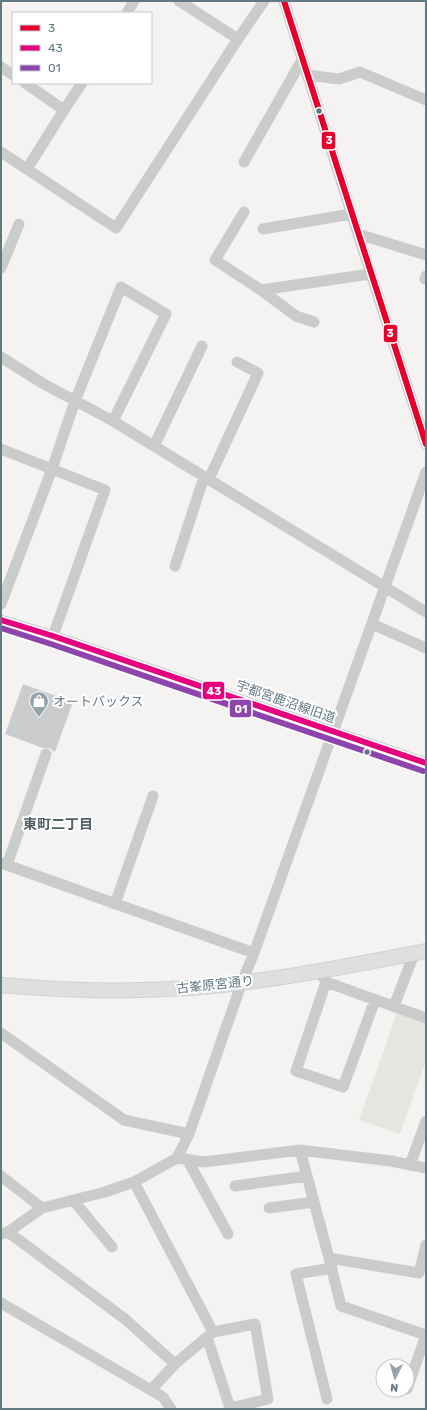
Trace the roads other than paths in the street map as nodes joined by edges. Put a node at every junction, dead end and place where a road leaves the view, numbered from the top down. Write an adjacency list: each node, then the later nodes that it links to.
1 (134, 1): 5 (street)
2 (179, 1): 6 (street)
3 (264, 1): 6 (street)
4 (284, 1): 7 (street)
5 (128, 12)
6 (238, 39): 17 (street)
7 (302, 60): 10 (street); 16 (street)
8 (1, 67): 9 (street)
9 (12, 74)
10 (307, 75): 13 (street); 19 (street)
11 (26, 84): 14 (street)
12 (81, 84): 14 (street)
13 (426, 100)
14 (64, 110): 17 (street)
15 (1, 152): 17 (street)
16 (244, 162)
17 (27, 169)
18 (244, 212): 26 (street)
19 (351, 214): 21 (street); 22 (street)
20 (20, 224): 24 (street)
21 (263, 229)
22 (358, 234): 23 (street); 25 (street)
23 (426, 255)
24 (1, 268)
25 (370, 274): 26 (street); 33 (street)
26 (261, 290): 27 (street)
27 (314, 322)
28 (202, 346): 35 (street)
29 (1, 357): 31 (street)
30 (237, 362): 39 (street)
31 (75, 401): 32 (street); 32 (street); 37 (street)
32 (113, 421): 35 (street)
33 (424, 424): 34 (street)
34 (426, 444)
35 (154, 446): 39 (street)
36 (1, 449): 37 (street)
37 (52, 468): 42 (street); 46 (street)
38 (426, 472): 41 (street)
39 (206, 478): 40 (street); 41 (street)
40 (175, 566)
41 (384, 587): 43 (street); 45 (street)
42 (1, 604)
43 (426, 612)
44 (1, 620): 46 (street, 宇都宮鹿沼線旧道)
45 (372, 624): 47 (street); 48 (street)
46 (53, 636): 48 (street, 宇都宮鹿沼線旧道)
47 (426, 648)
48 (333, 732): 50 (street, 宇都宮鹿沼線旧道); 55 (street)
49 (46, 754): 52 (street)
50 (426, 763)
51 (153, 796): 53 (street)
52 (4, 864): 53 (street)
53 (115, 904): 55 (street)
54 (420, 952): 56 (main road, 古峯原宮通り); 60 (street)
55 (254, 953): 57 (street)
56 (323, 976): 57 (main road, 古峯原宮通り); 59 (street); 59 (street)
57 (242, 982): 58 (main road, 古峯原宮通り); 64 (street)
58 (1, 985)
59 (374, 1000): 60 (street)
60 (394, 1006): 61 (street)
61 (426, 1018)
62 (1, 1035): 64 (street)
63 (426, 1121): 67 (street)
64 (189, 1134): 66 (street)
65 (300, 1150): 66 (street); 67 (street); 70 (street)
66 (182, 1158): 71 (street); 78 (street)
67 (410, 1165): 68 (street)
68 (426, 1168)
69 (1, 1176): 75 (street)
70 (307, 1176): 72 (street); 74 (street)
71 (134, 1182): 73 (street); 83 (street)
72 (235, 1186)
73 (73, 1200): 75 (street); 80 (street)
74 (314, 1202): 76 (street); 81 (street)
75 (42, 1208): 77 (street)
76 (269, 1208)
77 (5, 1233): 85 (street)
78 (228, 1234)
79 (426, 1245): 81 (street)
80 (112, 1247)
81 (330, 1263): 84 (street); 88 (street)
82 (1, 1303): 87 (street)
83 (210, 1335): 83 (street); 85 (street)
84 (426, 1335): 86 (street)
85 (175, 1364): 87 (street)
86 (415, 1367)
87 (151, 1390): 89 (street)
88 (327, 1399)
89 (171, 1409)

